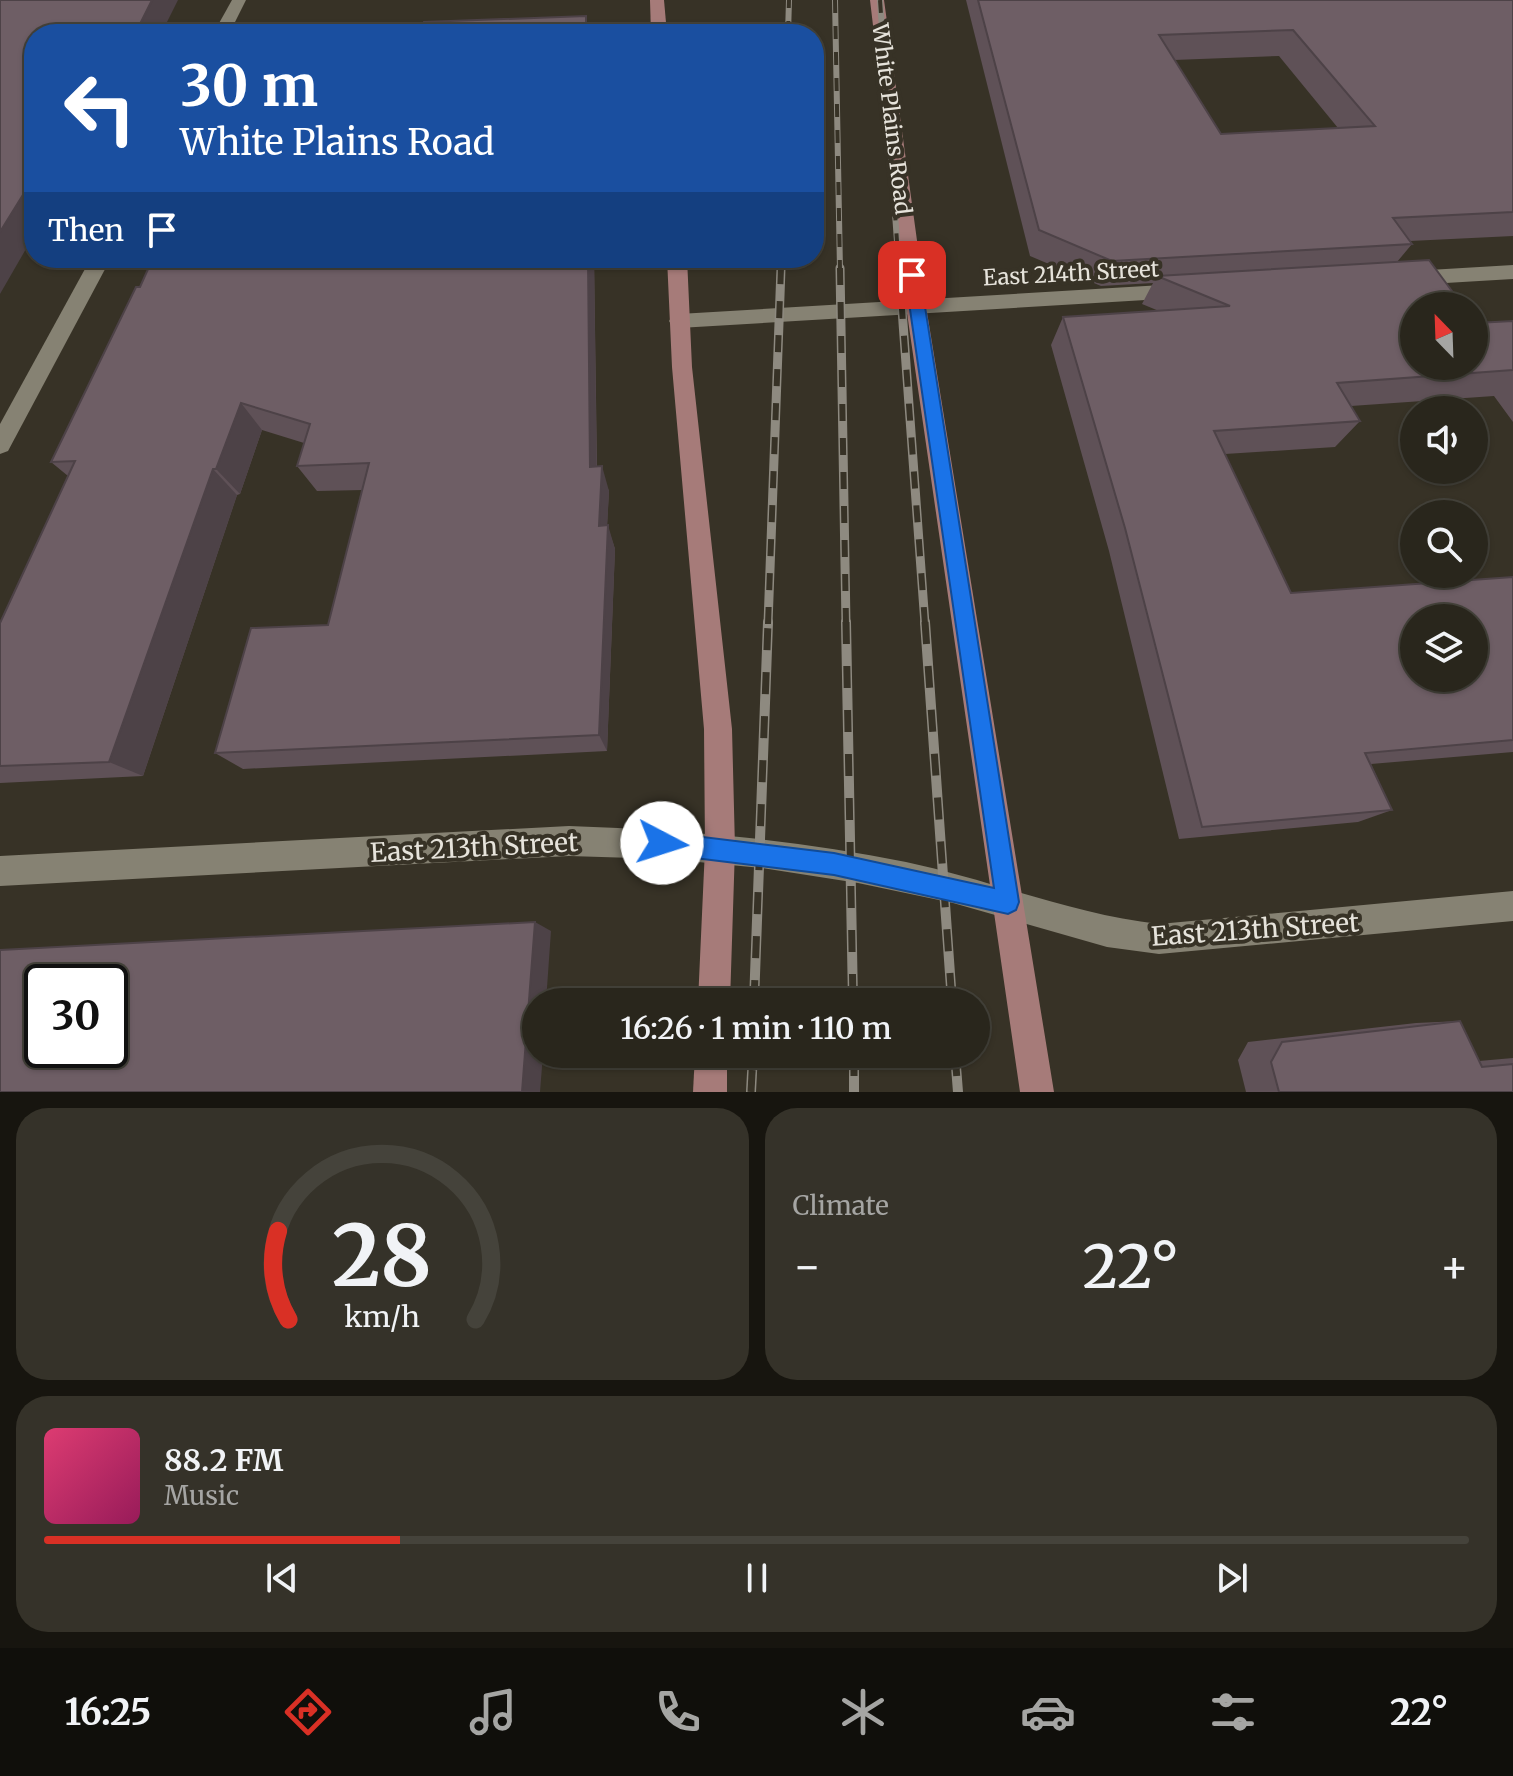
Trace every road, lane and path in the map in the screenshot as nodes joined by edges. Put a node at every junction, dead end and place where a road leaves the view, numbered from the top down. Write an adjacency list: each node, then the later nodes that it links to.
1 (239, 0): 4 (street)
2 (657, 0): 5 (main road)
3 (877, 0): 11 (main road, White Plains Road)
4 (226, 24)
5 (658, 24)
6 (96, 268): 13 (street)
7 (677, 268): 12 (main road)
8 (1513, 272): 9 (street)
9 (1386, 280)
10 (1196, 290): 11 (street, East 214th Street)
11 (916, 306): 12 (street, East 214th Street); 16 (main road, White Plains Road)
12 (679, 321): 14 (main road)
13 (0, 445)
14 (720, 848): 15 (street, East 213th Street); 16 (street, East 213th Street); 18 (main road)
15 (0, 871)
16 (1008, 902): 17 (street, East 213th Street); 21 (main road, White Plains Road)
17 (1513, 906)
18 (715, 988)
19 (711, 1068): 20 (main road)
20 (710, 1092)
21 (1037, 1092)

